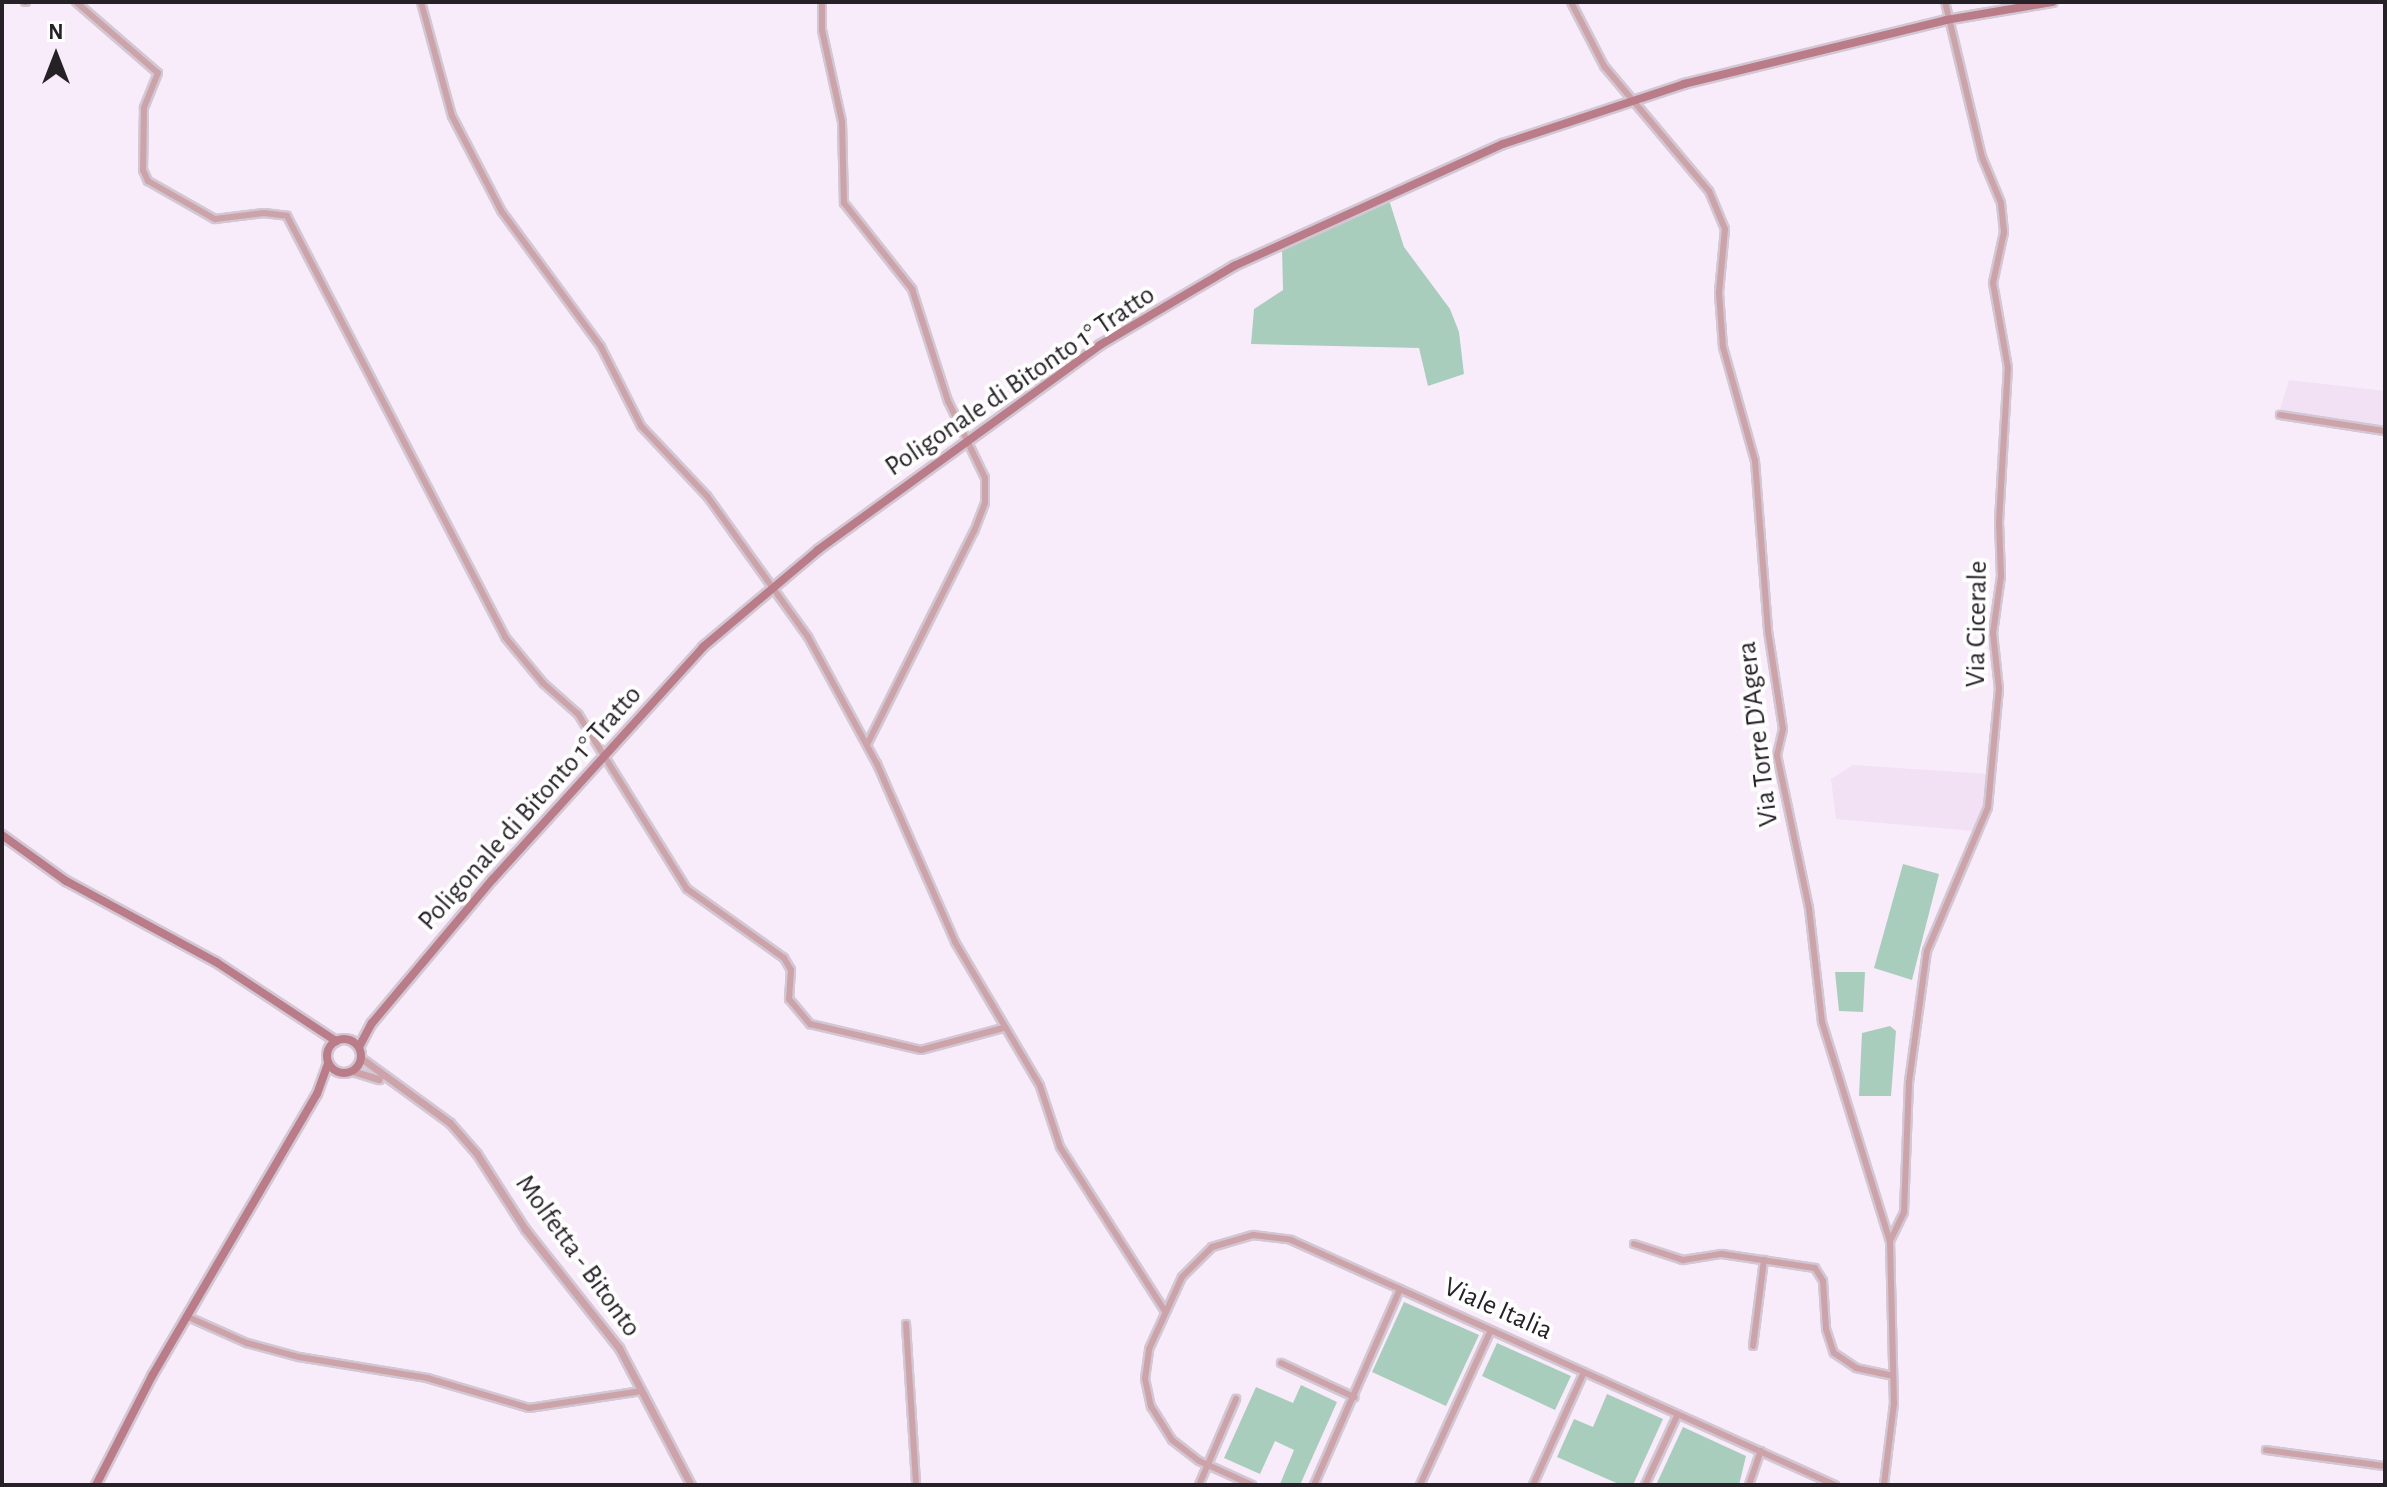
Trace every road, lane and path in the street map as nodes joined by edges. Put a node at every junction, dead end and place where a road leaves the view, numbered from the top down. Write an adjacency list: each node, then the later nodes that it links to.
1 (76, 2): 14 (street)
2 (421, 2): 12 (street)
3 (822, 2): 11 (street)
4 (1571, 2): 8 (street, Via Torre D'Agera)
5 (1945, 2): 7 (street, Via Cicerale)
6 (2052, 2): 7 (main road, Poligonale di Bitonto 1° Tratto)
7 (1946, 20): 8 (main road, Poligonale di Bitonto 1° Tratto); 29 (street, Via Cicerale)
8 (1630, 100): 11 (main road, Poligonale di Bitonto 1° Tratto); 29 (street, Via Torre D'Agera)
9 (2280, 415): 10 (street)
10 (2385, 431)
11 (967, 439): 12 (main road, Poligonale di Bitonto 1° Tratto); 13 (street)
12 (775, 585): 13 (street); 14 (main road, Poligonale di Bitonto 1° Tratto)
13 (867, 745): 18 (street)
14 (603, 756): 16 (main road, Poligonale di Bitonto 1° Tratto); 18 (street)
15 (2, 835): 17 (main road)
16 (372, 1023): 19 (main road); 21 (main road)
17 (308, 1027): 20 (main road); 22 (main road)
18 (1003, 1028): 33 (street)
19 (350, 1040): 20 (main road); 21 (main road)
20 (336, 1041): 22 (main road)
21 (359, 1047): 23 (main road)
22 (328, 1052): 24 (main road)
23 (361, 1058): 25 (main road); 27 (street, Molfetta - Bitonto)
24 (328, 1063): 26 (main road); 28 (main road)
25 (352, 1071): 26 (main road); 27 (street, Molfetta - Bitonto)
26 (341, 1073): 28 (main road)
27 (392, 1084): 41 (street, Molfetta - Bitonto)
28 (317, 1094): 34 (main road)
29 (1890, 1241): 40 (street, Via Torre D'Agera)
30 (1634, 1244): 31 (street)
31 (1764, 1260): 37 (street); 40 (street)
32 (1400, 1289): 33 (street, Viale Italia); 36 (street, Viale Italia); 42 (street)
33 (1165, 1311): 47 (street, Viale Italia)
34 (186, 1316): 41 (street); 49 (main road)
35 (906, 1324): 51 (street)
36 (1491, 1330): 39 (street, Viale Italia); 55 (street)
37 (1753, 1346)
38 (1281, 1363): 42 (street)
39 (1584, 1372): 44 (street, Viale Italia); 56 (street)
40 (1890, 1375): 60 (street, Via Torre D'Agera)
41 (642, 1391): 50 (street, Molfetta - Bitonto)
42 (1354, 1397): 54 (street)
43 (1236, 1399): 47 (street)
44 (1678, 1414): 46 (street, Viale Italia); 57 (street)
45 (2266, 1450): 48 (street)
46 (1761, 1451): 58 (street); 59 (street, Viale Italia)
47 (1207, 1465): 52 (street); 53 (street, Viale Italia)
48 (2385, 1466)
49 (96, 1485)
50 (691, 1485)
51 (916, 1485)
52 (1199, 1485)
53 (1252, 1485)
54 (1314, 1485)
55 (1420, 1485)
56 (1533, 1485)
57 (1645, 1485)
58 (1749, 1485)
59 (1835, 1485)
60 (1884, 1485)

